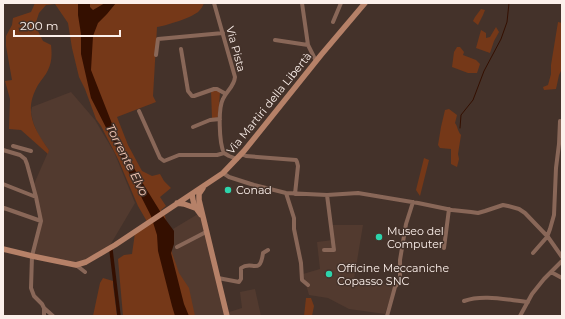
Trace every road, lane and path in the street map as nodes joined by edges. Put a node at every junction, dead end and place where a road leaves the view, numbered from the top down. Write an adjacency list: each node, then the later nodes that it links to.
1 (214, 3): 6 (street, Via Pista)
2 (302, 3): 8 (street)
3 (341, 3): 5 (street)
4 (365, 3): 11 (main road, Via Martiri della Libertà)
5 (333, 22)
6 (223, 33): 10 (street); 12 (street, Via Pista)
7 (275, 40): 8 (street)
8 (308, 45): 11 (street)
9 (181, 49): 12 (street)
10 (156, 55)
11 (316, 61): 23 (main road, Via Martiri della Libertà)
12 (226, 94): 14 (street, Via Pista)
13 (139, 111): 22 (street)
14 (220, 119): 16 (street); 22 (street, Via Pista)
15 (560, 121): 17 (street)
16 (193, 127)
17 (561, 144): 24 (street)
18 (13, 146): 21 (street)
19 (3, 150): 21 (street)
20 (31, 151): 21 (street)
21 (21, 152): 33 (street)
22 (224, 153): 25 (street)
23 (241, 154): 25 (main road, Via Martiri della Libertà); 31 (street)
24 (560, 156): 43 (street)
25 (237, 159): 26 (main road, Via Martiri della Libertà)
26 (224, 174): 28 (main road, Via Martiri della Libertà); 29 (street)
27 (3, 184): 33 (street)
28 (204, 186): 30 (main road, Via Martiri della Libertà); 34 (main road)
29 (286, 193): 31 (street); 58 (street)
30 (192, 194): 34 (main road); 36 (main road, Via Martiri della Libertà); 37 (main road)
31 (295, 194): 32 (street)
32 (327, 194): 35 (street); 48 (street)
33 (36, 197): 41 (street)
34 (199, 200): 40 (main road)
35 (413, 202): 39 (street); 65 (street)
36 (177, 203): 37 (main road); 53 (main road, Via Martiri della Libertà)
37 (195, 208): 40 (main road)
38 (3, 209): 41 (street)
39 (449, 209): 43 (street); 45 (street)
40 (202, 217): 42 (main road)
41 (41, 221): 50 (street)
42 (206, 232): 44 (street); 56 (main road)
43 (547, 236): 49 (street); 51 (street)
44 (177, 248)
45 (444, 248)
46 (3, 249): 50 (main road)
47 (268, 250): 56 (street)
48 (324, 250)
49 (533, 253)
50 (32, 256): 53 (main road); 61 (street)
51 (562, 257)
52 (562, 261): 55 (street)
53 (76, 265): 54 (street)
54 (85, 272)
55 (552, 272): 57 (street); 60 (street)
56 (218, 278): 64 (main road)
57 (562, 278)
58 (308, 285)
59 (464, 302): 60 (street)
60 (528, 302): 66 (street)
61 (44, 308): 62 (street); 63 (street)
62 (44, 315)
63 (53, 316)
64 (227, 316)
65 (388, 316)
66 (520, 316)

